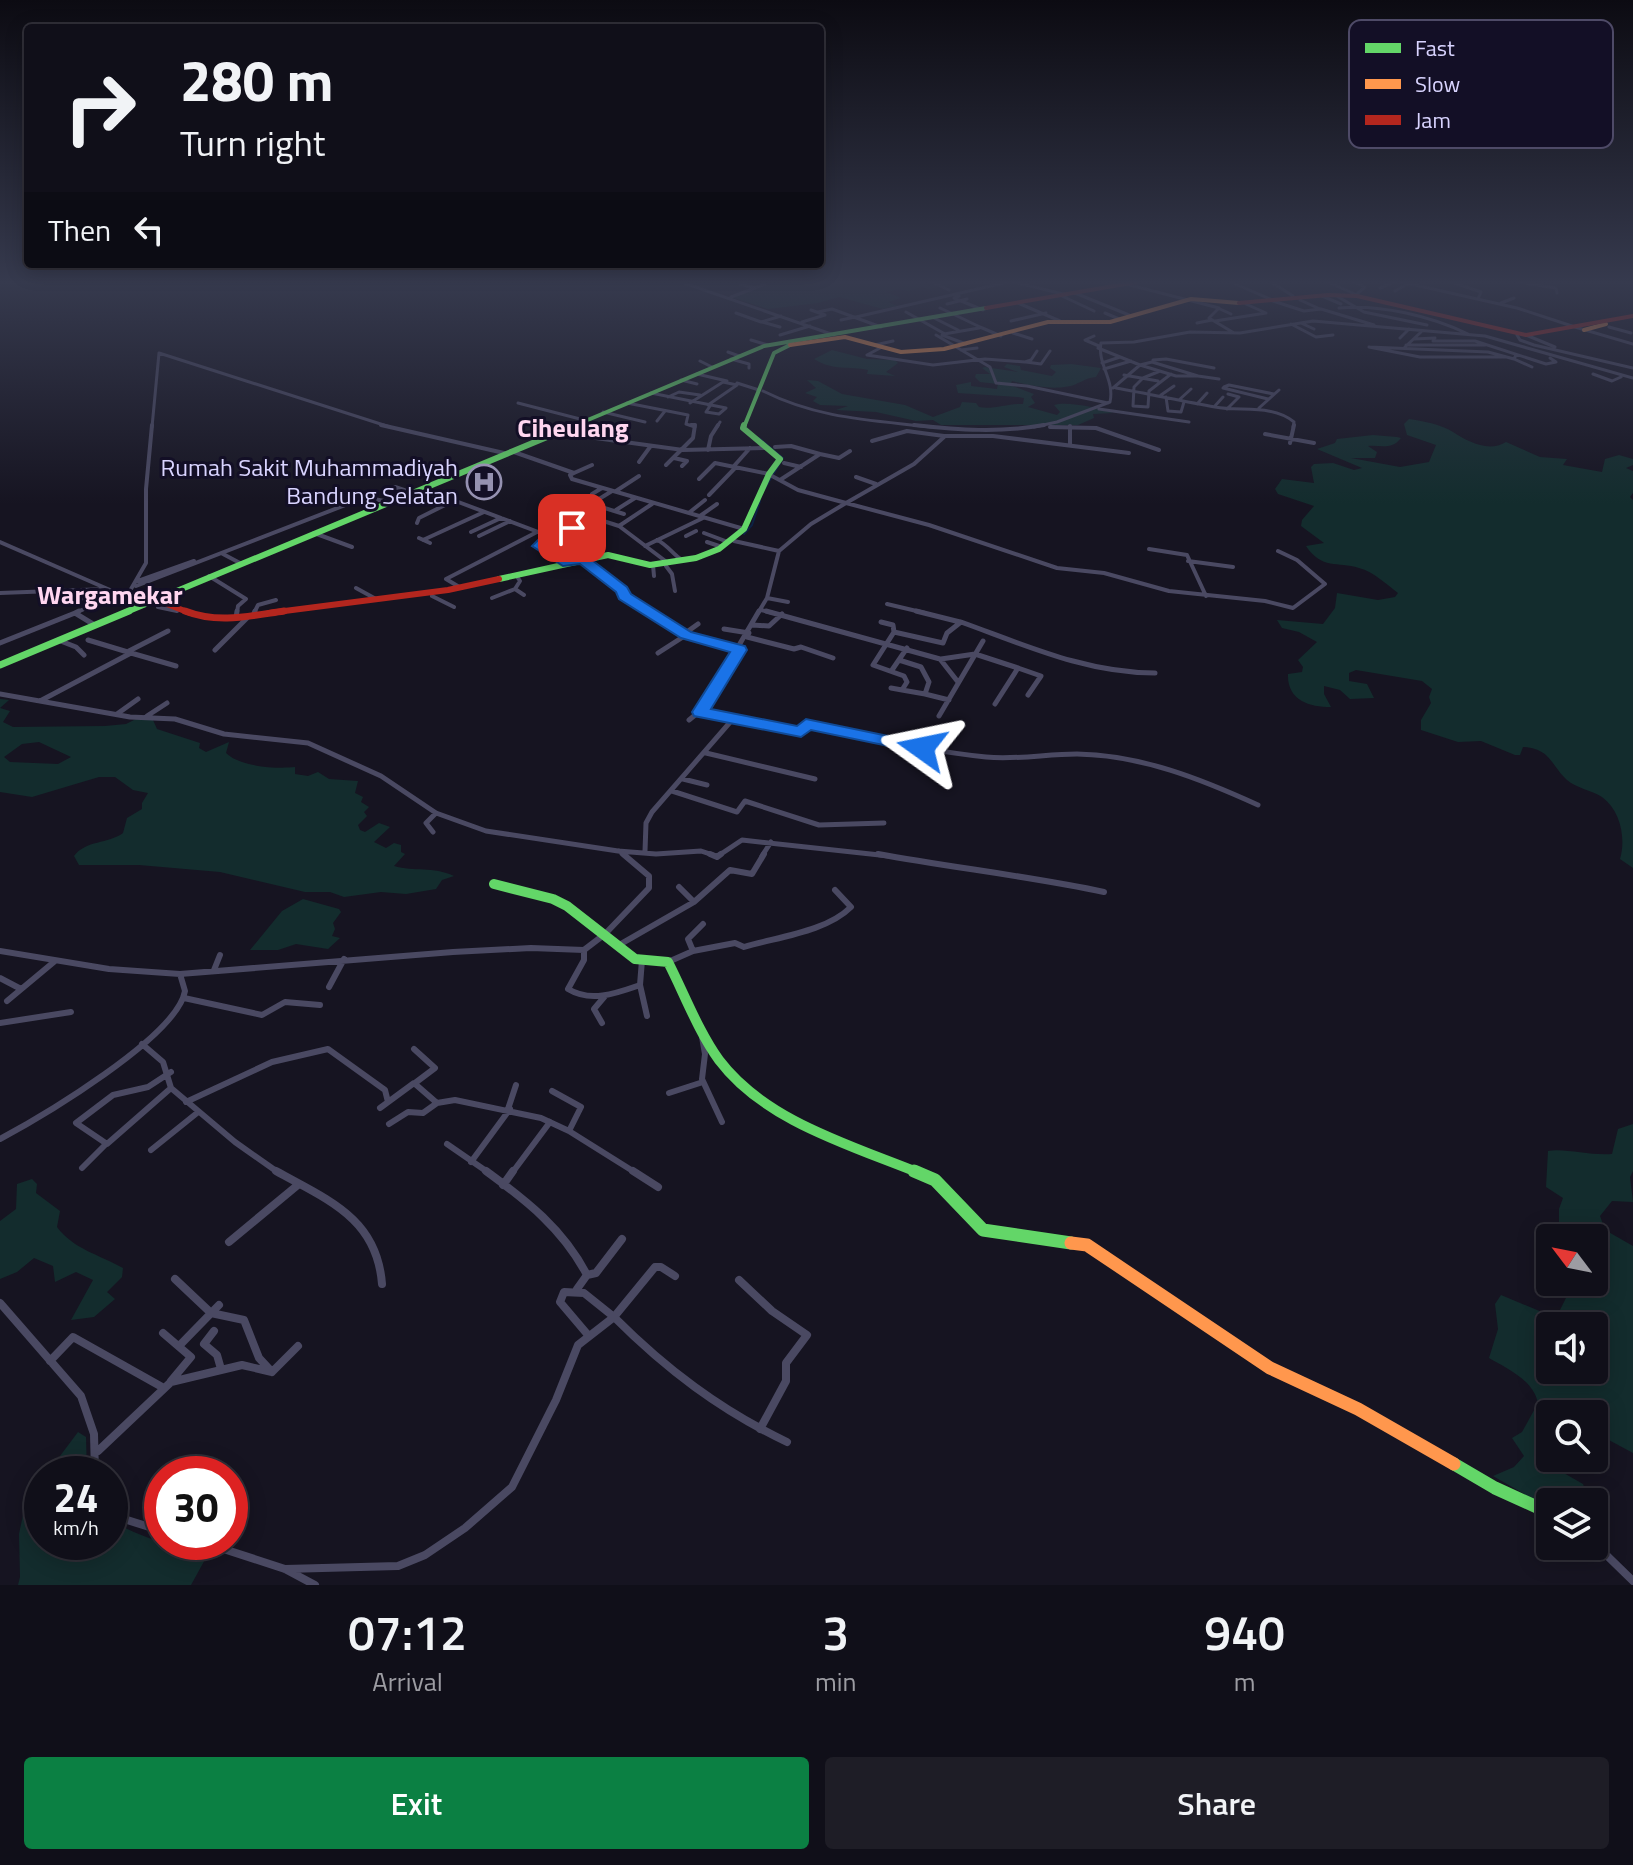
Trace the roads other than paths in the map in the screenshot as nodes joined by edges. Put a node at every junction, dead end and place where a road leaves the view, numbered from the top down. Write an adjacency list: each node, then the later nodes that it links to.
1 (159, 356): 188 (street)
2 (168, 356): 86 (street)
3 (733, 356): 32 (street); 34 (street)
4 (774, 356): 58 (street)
5 (873, 356): 21 (street)
6 (972, 356): 21 (street)
7 (1034, 356): 25 (street)
8 (1046, 356): 25 (street)
9 (1100, 356): 27 (street)
10 (1123, 356): 28 (street)
11 (1421, 356): 18 (street)
12 (1506, 356): 19 (street); 20 (street)
13 (1529, 356): 29 (street)
14 (1544, 356): 29 (street)
15 (1554, 356): 44 (street)
16 (1589, 356): 31 (street)
17 (1121, 357): 24 (street); 27 (street)
18 (1429, 357): 19 (street); 26 (street)
19 (1451, 357)
20 (1516, 357): 29 (street); 33 (street)
21 (976, 360): 25 (street); 71 (street)
22 (1152, 360): 28 (street); 30 (street); 35 (street)
23 (700, 361): 32 (street)
24 (1132, 361): 28 (street); 37 (street)
25 (1025, 362)
26 (1440, 362)
27 (1102, 363): 37 (street)
28 (1142, 363): 38 (street); 41 (street)
29 (1551, 364)
30 (1181, 365): 35 (street); 36 (street)
31 (1632, 366)
32 (712, 367): 48 (street)
33 (1532, 367)
34 (749, 368)
35 (1173, 368): 38 (street); 43 (street)
36 (1214, 368)
37 (1104, 369): 54 (street)
38 (1159, 370): 39 (street); 42 (street); 46 (street); 49 (street)
39 (1171, 374): 49 (street); 52 (street)
40 (1593, 374): 44 (street)
41 (1124, 375): 42 (street); 54 (street)
42 (1131, 376): 46 (street)
43 (1198, 376): 49 (street); 50 (street)
44 (1621, 376): 47 (street)
45 (736, 378): 51 (street)
46 (1143, 378): 52 (street); 56 (street)
47 (1633, 378)
48 (697, 379): 51 (street); 59 (street)
49 (1188, 379)
50 (1219, 379)
51 (730, 381): 58 (street)
52 (1159, 381): 60 (street)
53 (1174, 386): 64 (street)
54 (1115, 388): 56 (street); 71 (street)
55 (1191, 389): 67 (street)
56 (1132, 390): 60 (street); 72 (street)
57 (1279, 390): 62 (street)
58 (763, 391): 89 (street); 100 (street)
59 (649, 393): 65 (street); 68 (street)
60 (1148, 393): 64 (street); 72 (street)
61 (1207, 393): 73 (street)
62 (1274, 394): 66 (street); 66 (street)
63 (701, 396): 65 (street); 70 (street); 70 (street)
64 (1163, 396): 67 (street); 67 (street)
65 (667, 397): 70 (street)
66 (1268, 399): 78 (street)
67 (1181, 401): 73 (street)
68 (626, 402): 79 (street); 80 (street)
69 (518, 403): 81 (street)
70 (689, 403)
71 (1109, 403): 76 (street)
72 (1132, 404): 74 (street)
73 (1197, 404): 75 (street)
74 (1127, 407)
75 (1214, 407): 77 (street); 77 (street)
76 (1098, 409): 85 (street); 87 (street)
77 (1227, 409): 78 (street)
78 (1258, 409): 95 (street)
79 (665, 411): 82 (street); 101 (street)
80 (602, 412): 81 (street); 83 (street)
81 (584, 420): 91 (street)
82 (657, 421)
83 (645, 422)
84 (720, 422): 102 (street)
85 (1189, 422)
86 (383, 426): 90 (street); 105 (street)
87 (1037, 426): 88 (street); 89 (street)
88 (1070, 426): 98 (street); 103 (street)
89 (935, 427): 93 (street)
90 (373, 430)
91 (554, 433): 99 (street); 105 (street)
92 (1265, 434): 95 (street)
93 (944, 436): 94 (street); 98 (street); 121 (street)
94 (872, 441)
95 (1291, 441): 96 (street)
96 (1314, 443)
97 (749, 446): 100 (street); 102 (street); 114 (street)
98 (1070, 446): 106 (street)
99 (651, 447): 101 (street); 109 (street)
100 (771, 447): 107 (street); 110 (street)
101 (683, 450): 102 (street); 108 (street)
102 (708, 450)
103 (1159, 450)
104 (850, 451): 107 (street)
105 (507, 452): 116 (street); 124 (street)
106 (1129, 453)
107 (820, 454): 115 (street)
108 (674, 458): 112 (street); 113 (street)
109 (639, 462)
110 (781, 462): 115 (street); 118 (street)
111 (592, 465): 116 (street)
112 (666, 465)
113 (682, 466)
114 (736, 467): 118 (street); 120 (street); 128 (street)
115 (801, 467): 118 (street)
116 (574, 473): 123 (street)
117 (639, 476): 125 (street)
118 (774, 477): 136 (street); 153 (street)
119 (856, 477): 121 (street)
120 (699, 479)
121 (876, 484): 136 (street)
122 (395, 487): 124 (street)
123 (603, 488): 125 (street); 127 (street)
124 (413, 491): 133 (street); 134 (street)
125 (614, 491): 131 (street); 137 (street)
126 (344, 493): 129 (street)
127 (592, 494)
128 (709, 495)
129 (366, 497): 134 (street); 171 (street)
130 (570, 498): 137 (street)
131 (636, 498): 135 (street); 140 (street)
132 (705, 500): 144 (street)
133 (454, 501): 142 (street); 150 (street)
134 (389, 502): 156 (street)
135 (653, 503): 144 (street); 151 (street)
136 (846, 503): 169 (street); 198 (street)
137 (591, 504): 139 (street)
138 (717, 504): 147 (street)
139 (598, 506): 140 (street); 143 (street)
140 (615, 511): 145 (street)
141 (466, 512): 146 (street)
142 (485, 512): 146 (street); 148 (street)
143 (586, 513)
144 (689, 513): 147 (street)
145 (624, 514)
146 (476, 516): 164 (street)
147 (701, 517): 152 (street); 153 (street)
148 (501, 518): 149 (street); 155 (street)
149 (511, 521): 154 (street); 158 (street)
150 (417, 523)
151 (619, 526): 159 (street); 166 (street)
152 (687, 526): 160 (street); 161 (street)
153 (744, 529): 165 (street)
154 (538, 531): 159 (street); 191 (street)
155 (471, 532)
156 (313, 533): 167 (street); 177 (street)
157 (704, 533): 165 (street)
158 (479, 536)
159 (549, 536): 178 (street)
160 (686, 536)
161 (657, 540): 166 (street); 173 (street)
162 (0, 542): 189 (street)
163 (707, 542): 165 (street)
164 (430, 543)
165 (731, 543): 169 (street); 173 (street)
166 (644, 546): 180 (street)
167 (352, 547)
168 (1149, 549): 176 (street)
169 (779, 551): 201 (street)
170 (1278, 551): 198 (street)
171 (223, 554): 177 (street); 188 (street)
172 (179, 560): 179 (street)
173 (683, 560): 180 (street)
174 (194, 561): 179 (street)
175 (584, 561): 178 (street); 181 (street); 223 (street)
176 (1188, 561): 183 (street); 198 (street)
177 (240, 563): 186 (street)
178 (568, 563): 185 (street)
179 (184, 564): 184 (street)
180 (665, 564): 181 (street); 193 (street)
181 (653, 565): 187 (street)
182 (164, 566): 184 (street)
183 (1233, 567)
184 (169, 570): 188 (street)
185 (516, 575): 191 (street); 192 (street)
186 (209, 576): 204 (street); 213 (street)
187 (654, 576)
188 (134, 586)
189 (108, 588): 194 (street); 197 (street)
190 (356, 588): 203 (street)
191 (461, 588): 195 (street)
192 (515, 589): 196 (street); 200 (street)
193 (675, 591)
194 (0, 594)
195 (432, 594): 203 (street); 208 (street)
196 (524, 595)
197 (115, 596): 204 (street); 206 (street)
198 (1206, 596)
199 (82, 598): 206 (street)
200 (492, 598)
201 (767, 598): 205 (street); 209 (street)
202 (276, 600): 212 (street)
203 (377, 600): 212 (street)
204 (154, 602): 213 (street); 216 (street)
205 (788, 602)
206 (97, 603): 210 (street)
207 (887, 604): 215 (street)
208 (454, 607)
209 (760, 610): 211 (street); 218 (street)
210 (75, 613): 216 (street); 229 (street)
211 (782, 614): 218 (street); 219 (street)
212 (251, 616): 213 (street); 232 (street)
213 (236, 618)
214 (881, 622): 222 (street)
215 (961, 622): 222 (street); 245 (street)
216 (93, 624): 226 (street)
217 (698, 624): 223 (street)
218 (752, 625): 224 (street)
219 (821, 625): 225 (street); 230 (street)
220 (724, 629): 224 (street)
221 (168, 631): 234 (street)
222 (894, 632): 230 (street)
223 (685, 635): 233 (street); 235 (street)
224 (748, 635): 233 (street); 238 (street)
225 (825, 635)
226 (58, 640): 237 (street); 241 (street)
227 (88, 640): 234 (street)
228 (983, 641): 236 (street)
229 (0, 643)
230 (889, 644): 231 (street); 244 (street)
231 (907, 648): 239 (street); 240 (street)
232 (215, 650)
233 (739, 650): 257 (street)
234 (130, 652): 242 (street); 254 (street)
235 (658, 653)
236 (975, 654): 239 (street); 243 (street); 246 (street)
237 (84, 655)
238 (833, 658)
239 (940, 659): 246 (street)
240 (899, 660): 244 (street); 250 (street)
241 (0, 665)
242 (176, 666)
243 (1018, 668): 251 (street); 256 (street)
244 (892, 671): 248 (street)
245 (1155, 673)
246 (958, 682): 253 (street)
247 (891, 688): 248 (street)
248 (902, 690): 250 (street)
249 (0, 694): 254 (street)
250 (925, 694): 253 (street)
251 (1028, 695)
252 (138, 699): 258 (street)
253 (949, 700): 260 (street)
254 (39, 702): 258 (street)
255 (167, 703): 259 (street)
256 (995, 704)
257 (700, 711): 261 (street); 262 (street)
258 (116, 714): 259 (street)
259 (146, 716): 269 (street)
260 (939, 716)
261 (689, 720)
262 (732, 720): 263 (street); 268 (street)
263 (706, 753): 264 (street); 265 (street)
264 (683, 779): 266 (street); 267 (street)
265 (815, 779)
266 (707, 785)
267 (672, 791): 270 (street); 274 (street)
268 (1258, 805)
269 (436, 813): 271 (street); 273 (street)
270 (884, 823)
271 (433, 832)
272 (771, 841): 274 (street); 278 (street); 279 (street)
273 (618, 851): 274 (street); 281 (street)
274 (645, 851)
275 (494, 884): 281 (street)
276 (679, 887): 279 (street)
277 (835, 890): 285 (street)
278 (1104, 892)
279 (694, 902): 282 (street)
280 (703, 924): 285 (street)
281 (605, 934): 282 (street); 283 (street)
282 (619, 945): 289 (street)
283 (584, 950): 287 (street); 297 (street)
284 (0, 951): 288 (street)
285 (693, 951): 290 (street)
286 (220, 955): 291 (street)
287 (345, 958): 291 (street); 295 (street)
288 (56, 960): 292 (street); 296 (street)
289 (642, 960): 290 (street); 294 (street)
290 (668, 962): 305 (street)
291 (214, 970): 292 (street)
292 (180, 974): 298 (street)
293 (0, 978): 296 (street)
294 (640, 985): 297 (street); 302 (street)
295 (329, 987)
296 (21, 989): 299 (street)
297 (606, 995): 304 (street)
298 (184, 998): 300 (street); 306 (street)
299 (7, 1001)
300 (320, 1005)
301 (71, 1012): 303 (street)
302 (647, 1016)
303 (0, 1023)
304 (602, 1023)
305 (704, 1032): 309 (street); 359 (street)
306 (142, 1044): 308 (street); 325 (street)
307 (414, 1049): 310 (street)
308 (171, 1072): 312 (street); 326 (street)
309 (703, 1082): 314 (street); 322 (street)
310 (415, 1083): 316 (street); 317 (street)
311 (516, 1085): 319 (street)
312 (171, 1088): 315 (street); 326 (street)
313 (552, 1091): 324 (street)
314 (669, 1093)
315 (186, 1102): 316 (street); 320 (street)
316 (388, 1102): 318 (street)
317 (437, 1103): 319 (street); 323 (street)
318 (380, 1108)
319 (509, 1109): 321 (street); 329 (street)
320 (197, 1113): 328 (street); 331 (street)
321 (550, 1122): 324 (street); 332 (street)
322 (722, 1122)
323 (389, 1124)
324 (569, 1131): 333 (street)
325 (0, 1139)
326 (105, 1144): 330 (street)
327 (447, 1144): 329 (street)
328 (151, 1150)
329 (471, 1162): 332 (street)
330 (82, 1168)
331 (299, 1183): 335 (street); 340 (street)
332 (503, 1185): 336 (street)
333 (658, 1187)
334 (622, 1239): 336 (street)
335 (229, 1242)
336 (587, 1275): 341 (street)
337 (675, 1276): 345 (street)
338 (175, 1279): 344 (street)
339 (739, 1280): 355 (street)
340 (382, 1284)
341 (577, 1289): 345 (street); 348 (street)
342 (0, 1303): 351 (street)
343 (219, 1305): 344 (street)
344 (211, 1313): 349 (street); 353 (street)
345 (614, 1317): 348 (street); 355 (street)
346 (214, 1331): 352 (street)
347 (163, 1333): 349 (street)
348 (588, 1335): 362 (street)
349 (179, 1346): 354 (street)
350 (298, 1346): 353 (street)
351 (50, 1361): 354 (street); 357 (street)
352 (221, 1369): 353 (street); 354 (street)
353 (272, 1372)
354 (166, 1384): 357 (street)
355 (760, 1429): 356 (street)
356 (787, 1442)
357 (98, 1451): 358 (street)
358 (97, 1456)
359 (1536, 1507)
360 (248, 1557): 362 (street)
361 (1608, 1557): 363 (street)
362 (285, 1569): 364 (street)
363 (1633, 1581)
364 (315, 1585)

